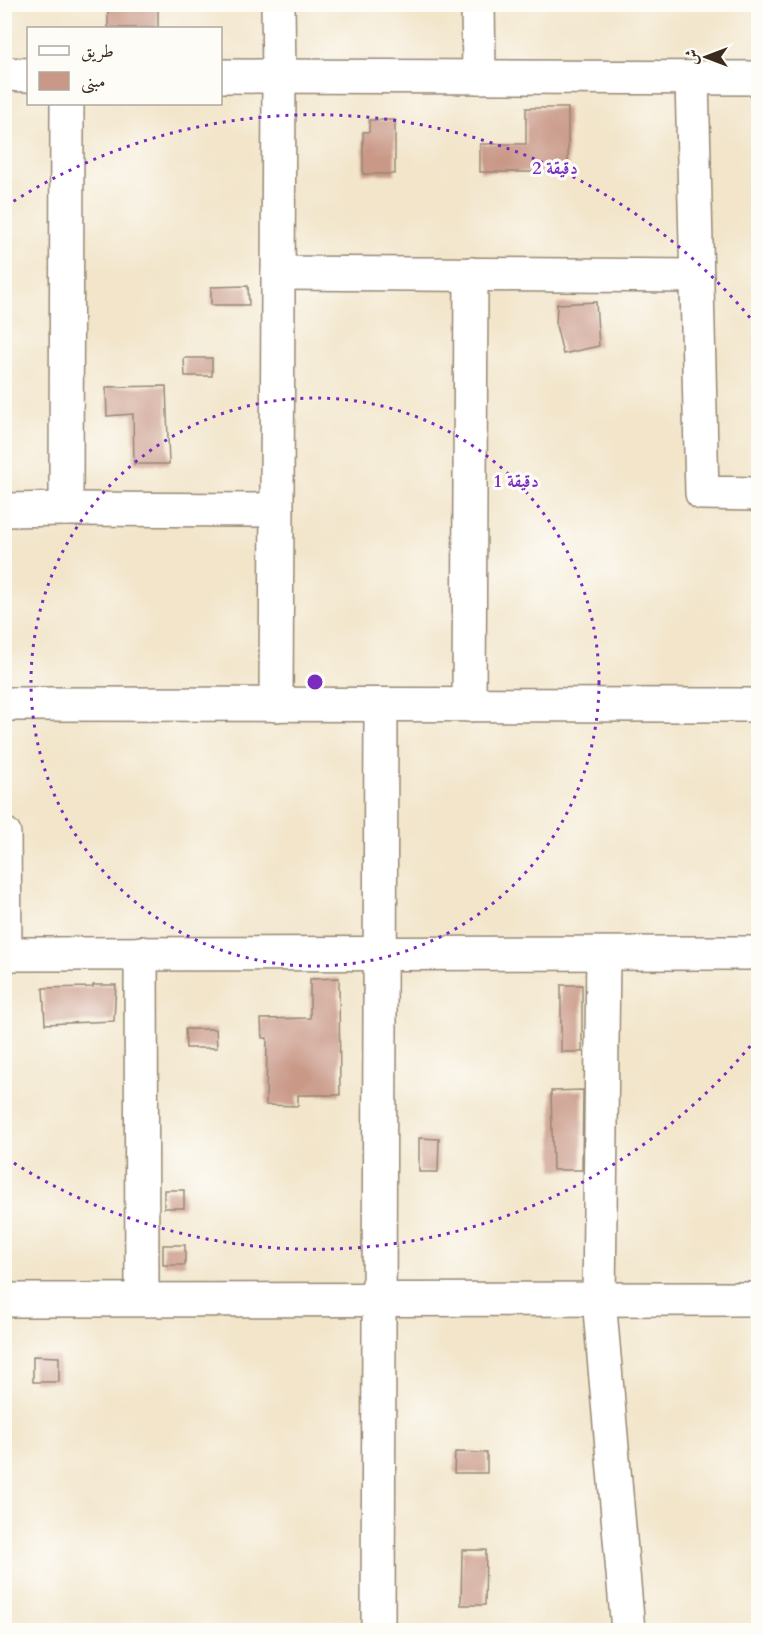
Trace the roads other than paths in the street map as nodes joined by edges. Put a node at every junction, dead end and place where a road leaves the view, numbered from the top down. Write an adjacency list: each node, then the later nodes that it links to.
1 (278, 4): 6 (street)
2 (478, 4): 7 (street)
3 (4, 75): 4 (street)
4 (27, 75)
5 (222, 76): 6 (street)
6 (279, 77): 7 (street); 11 (street)
7 (478, 77): 8 (street)
8 (693, 78): 9 (street); 13 (street)
9 (759, 78)
10 (67, 105): 15 (street)
11 (278, 273): 12 (street); 17 (street)
12 (471, 274): 13 (street); 21 (street)
13 (697, 276): 14 (street)
14 (759, 494)
15 (66, 509): 16 (street); 17 (street)
16 (4, 510)
17 (276, 510): 19 (street)
18 (4, 704): 19 (street)
19 (276, 705): 20 (street)
20 (381, 705): 21 (street); 27 (street)
21 (469, 705): 22 (street)
22 (759, 705)
23 (4, 834): 26 (street)
24 (141, 953): 26 (street); 27 (street); 29 (street)
25 (759, 953): 28 (street)
26 (5, 954)
27 (380, 955): 28 (street); 30 (street)
28 (603, 955): 31 (street)
29 (142, 1299): 30 (street); 33 (street)
30 (378, 1299): 31 (street); 34 (street)
31 (599, 1299): 32 (street); 35 (street)
32 (759, 1299)
33 (4, 1300)
34 (378, 1630)
35 (628, 1630)

